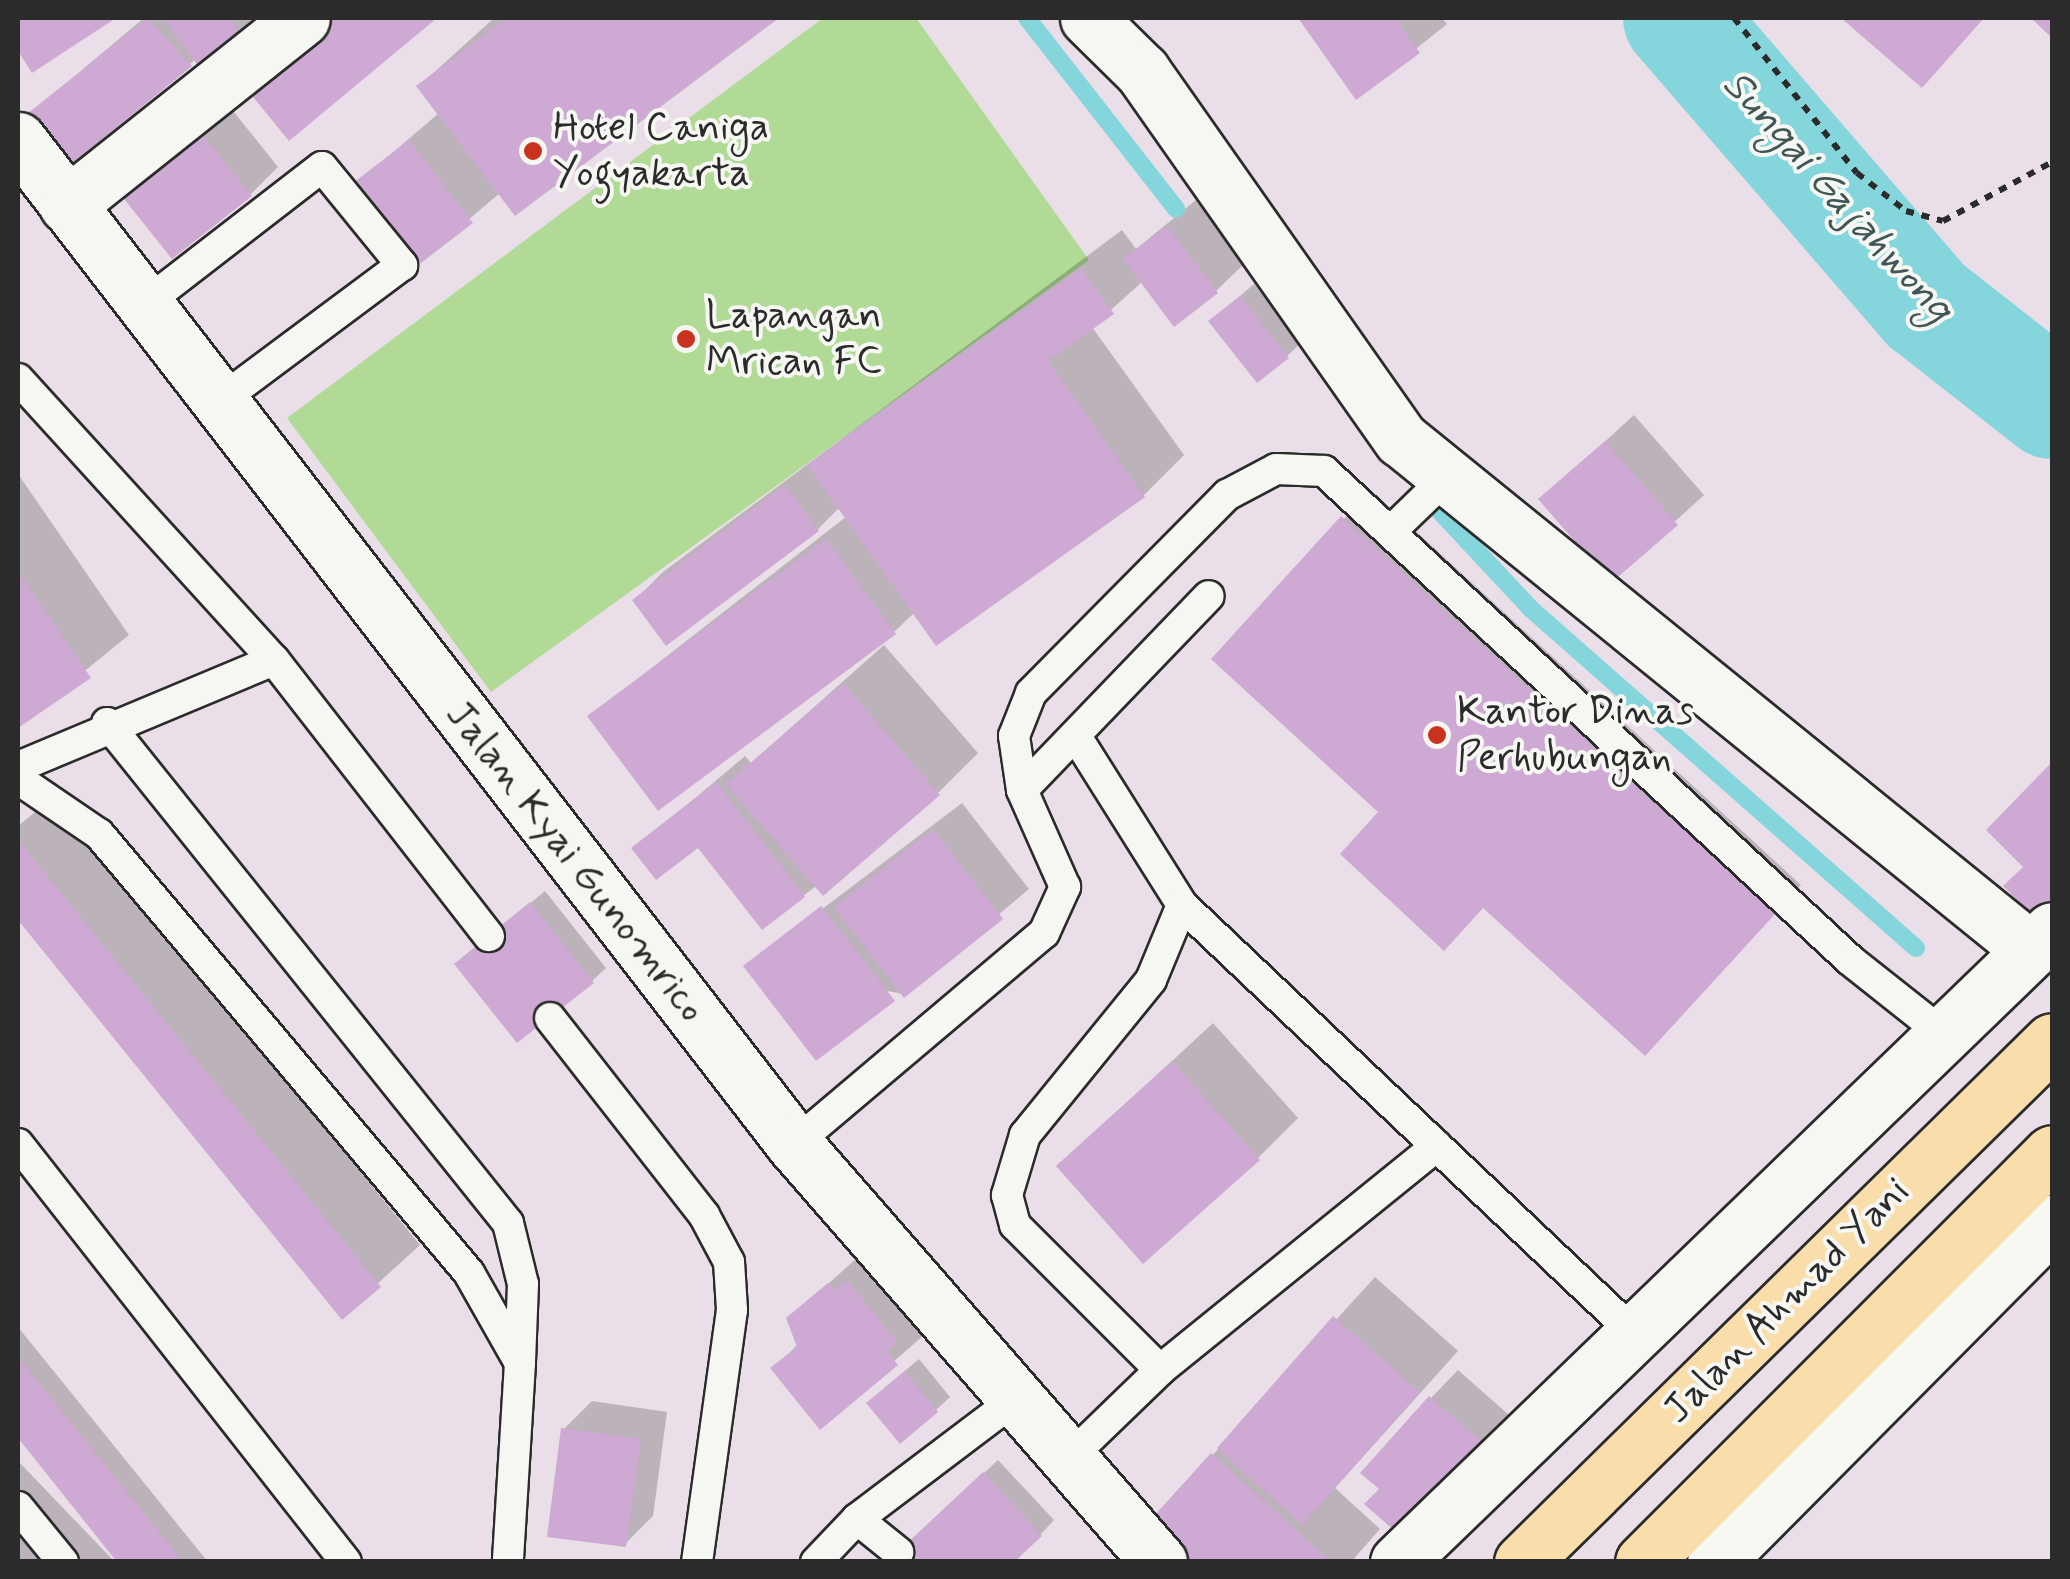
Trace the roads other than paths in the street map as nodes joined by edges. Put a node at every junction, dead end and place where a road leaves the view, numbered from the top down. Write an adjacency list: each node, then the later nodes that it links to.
1 (302, 18): 4 (street)
2 (1088, 18): 8 (street)
3 (18, 140): 4 (street, Jalan Kyai Gunomrico)
4 (66, 205): 5 (street, Jalan Kyai Gunomrico)
5 (142, 306): 7 (street, Jalan Kyai Gunomrico); 7 (lane)
6 (18, 379): 11 (lane)
7 (218, 402): 24 (street, Jalan Kyai Gunomrico)
8 (1441, 484): 9 (lane); 19 (street)
9 (1399, 524): 16 (lane); 21 (lane)
10 (1209, 596): 13 (lane)
11 (274, 660): 12 (lane); 18 (lane)
12 (107, 723): 14 (lane); 29 (lane)
13 (1076, 738): 16 (lane); 17 (lane)
14 (18, 767)
15 (18, 780): 29 (lane)
16 (1022, 790): 24 (lane)
17 (1182, 904): 25 (lane); 30 (lane)
18 (489, 936)
19 (2042, 940): 21 (street)
20 (550, 1018): 41 (lane)
21 (1941, 1032): 28 (street)
22 (2052, 1041): 37 (highway, Jalan Ahmad Yani)
23 (18, 1144): 39 (lane)
24 (794, 1144): 31 (street, Jalan Kyai Gunomrico)
25 (1437, 1146): 28 (lane); 30 (lane)
26 (2052, 1153): 44 (highway, Jalan Ahmad Yani)
27 (2052, 1223): 45 (street)
28 (1635, 1334): 43 (street)
29 (520, 1363): 40 (lane)
30 (1160, 1370): 32 (lane)
31 (1017, 1398): 32 (street, Jalan Kyai Gunomrico); 34 (lane)
32 (1069, 1458): 36 (street, Jalan Kyai Gunomrico)
33 (18, 1507): 38 (lane)
34 (856, 1518): 35 (lane); 42 (lane)
35 (898, 1552)
36 (1136, 1553)
37 (1534, 1558)
38 (63, 1562)
39 (346, 1562)
40 (508, 1562)
41 (696, 1562)
42 (816, 1562)
43 (1398, 1562)
44 (1643, 1562)
45 (1716, 1562)

